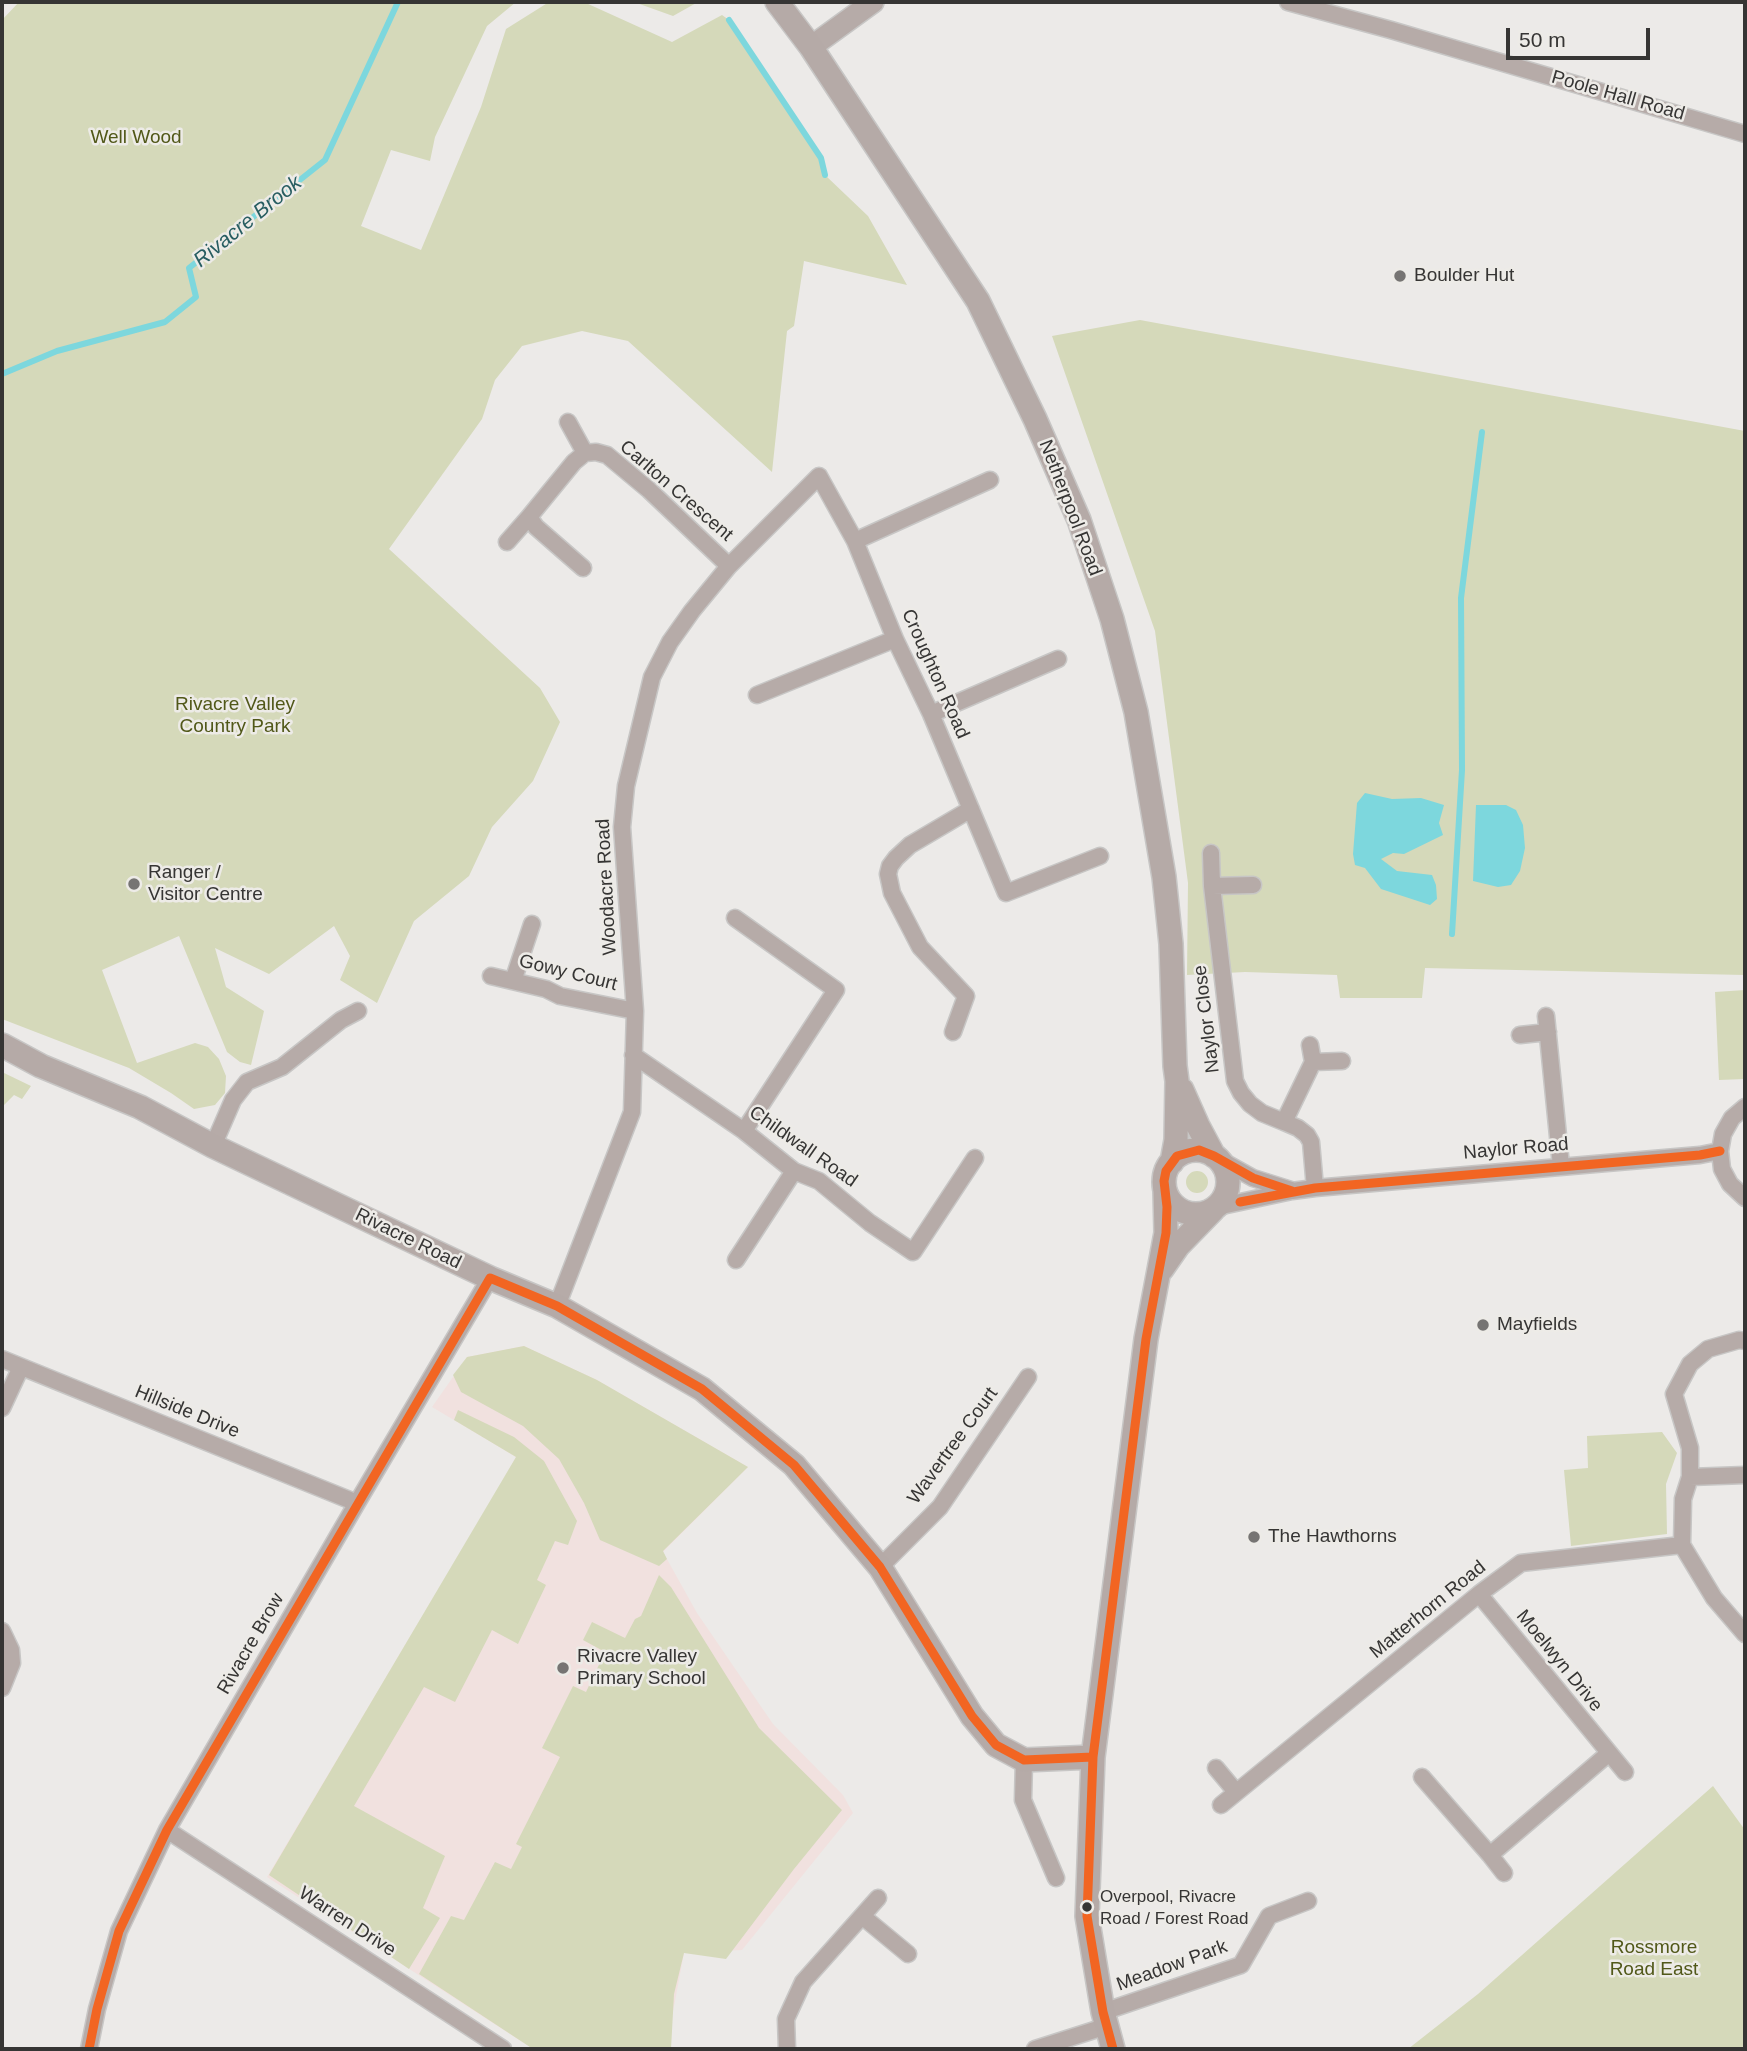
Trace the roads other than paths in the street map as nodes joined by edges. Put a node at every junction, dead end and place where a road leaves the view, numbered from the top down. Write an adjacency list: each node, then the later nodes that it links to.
1 (777, 2): 4 (main road, Netherpool Road)
2 (873, 2): 4 (street)
3 (1288, 2): 5 (street, Poole Hall Road)
4 (811, 47): 37 (main road, Netherpool Road)
5 (1745, 134)
6 (568, 422): 7 (street)
7 (585, 453): 10 (street); 13 (street, Carlton Crescent)
8 (819, 475): 11 (street, Croughton Road); 13 (street, Woodacre Road)
9 (990, 480): 11 (street)
10 (530, 517): 12 (street); 14 (street)
11 (855, 541): 15 (street, Croughton Road)
12 (507, 542)
13 (729, 566): 29 (street, Woodacre Road)
14 (583, 568)
15 (895, 639): 17 (street); 18 (street, Croughton Road)
16 (1058, 659): 18 (street)
17 (757, 695)
18 (930, 714): 19 (street, Croughton Road)
19 (971, 809): 21 (street, Croughton Road); 30 (street)
20 (1211, 853): 23 (street, Naylor Close)
21 (1100, 856)
22 (1253, 885): 23 (street)
23 (1212, 886): 39 (street, Naylor Close)
24 (735, 918): 40 (street)
25 (532, 924): 27 (street)
26 (491, 976): 27 (street, Gowy Court)
27 (513, 981): 29 (street, Gowy Court)
28 (358, 1011): 41 (street)
29 (635, 1011): 34 (street, Woodacre Road)
30 (953, 1032)
31 (1520, 1035): 46 (street)
32 (2, 1045): 41 (main road, Rivacre Road)
33 (1310, 1045): 36 (street)
34 (633, 1055): 40 (street, Childwall Road); 56 (street, Woodacre Road)
35 (1342, 1061): 36 (street)
36 (1313, 1062): 39 (street)
37 (1177, 1081): 43 (main road, Netherpool Road); 45 (main road, Netherpool Road)
38 (1745, 1107): 42 (street)
39 (1284, 1122): 48 (street, Naylor Close)
40 (744, 1131): 47 (street, Childwall Road)
41 (213, 1146): 55 (main road, Rivacre Road)
42 (1720, 1151): 46 (street, Naylor Road); 51 (street)
43 (1216, 1157): 45 (main road); 50 (street); 52 (main road)
44 (975, 1158): 47 (street, Childwall Road)
45 (1172, 1161): 49 (main road)
46 (1561, 1166): 48 (street, Naylor Road)
47 (794, 1171): 53 (street)
48 (1315, 1188): 50 (street, Naylor Road)
49 (1165, 1191): 52 (main road); 54 (main road)
50 (1292, 1191): 52 (street, Naylor Road)
51 (1745, 1198)
52 (1215, 1209): 54 (main road)
53 (736, 1260)
54 (1158, 1274): 72 (main road)
55 (490, 1278): 56 (main road, Rivacre Road); 64 (street, Rivacre Brow)
56 (557, 1306): 66 (main road, Rivacre Road)
57 (1745, 1341): 63 (street)
58 (2, 1359): 59 (street, Hillside Drive)
59 (21, 1367): 61 (street); 64 (street, Hillside Drive)
60 (1028, 1377): 66 (street, Wavertree Court)
61 (2, 1408)
62 (1745, 1475): 63 (street)
63 (1690, 1477): 65 (street)
64 (357, 1503): 79 (street, Rivacre Brow)
65 (1682, 1545): 67 (street, Matterhorn Road); 69 (street)
66 (880, 1567): 73 (main road, Rivacre Road)
67 (1479, 1594): 71 (street, Moelwyn Drive); 77 (street, Matterhorn Road)
68 (2, 1631): 70 (street)
69 (1745, 1634)
70 (2, 1688)
71 (1608, 1754): 75 (street, Moelwyn Drive); 80 (street)
72 (1093, 1757): 73 (main road); 87 (main road)
73 (1024, 1760): 82 (street)
74 (1216, 1768): 77 (street)
75 (1625, 1772)
76 (1422, 1777): 80 (street)
77 (1236, 1792): 78 (street, Matterhorn Road)
78 (1221, 1804)
79 (167, 1830): 88 (street, Rivacre Brow); 89 (street, Warren Drive)
80 (1490, 1855): 81 (street)
81 (1504, 1873)
82 (1056, 1878)
83 (878, 1898): 85 (street)
84 (1308, 1901): 87 (street, Meadow Park)
85 (862, 1916): 86 (street); 90 (street)
86 (908, 1954)
87 (1105, 2019): 91 (street, Meadow Park); 92 (main road)
88 (89, 2049)
89 (503, 2049)
90 (787, 2049)
91 (1035, 2049)
92 (1113, 2049)

